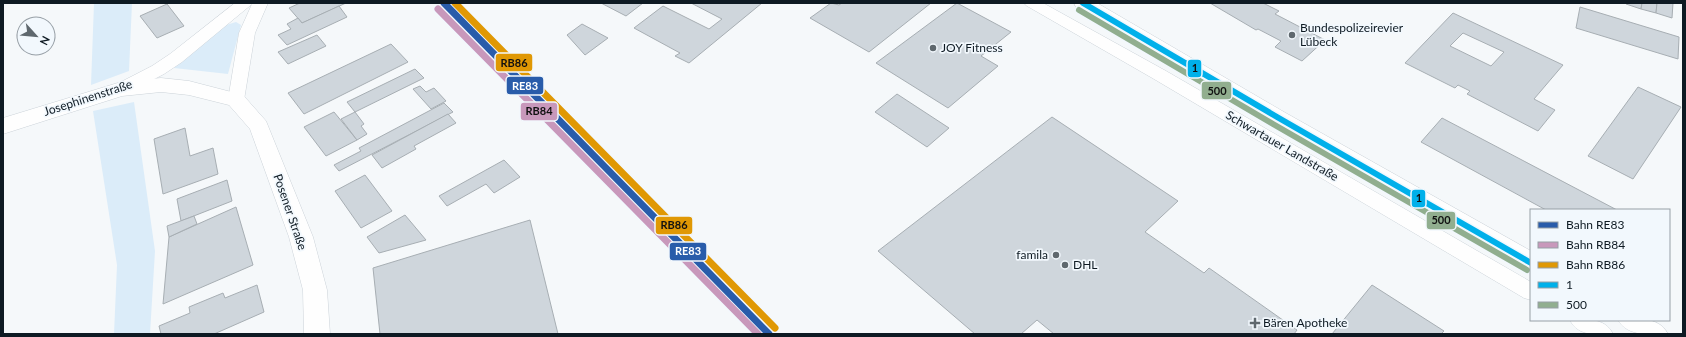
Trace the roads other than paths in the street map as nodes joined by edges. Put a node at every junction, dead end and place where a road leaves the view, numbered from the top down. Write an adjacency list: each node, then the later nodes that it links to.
1 (245, 3): 5 (street, Josephinenstraße)
2 (260, 3): 6 (street)
3 (1032, 3): 9 (street, Schwartauer Landstraße)
4 (1083, 3): 8 (street, Schwartauer Landstraße)
5 (121, 90): 6 (street); 7 (street, Josephinenstraße)
6 (236, 100): 12 (street, Posener Straße)
7 (3, 126)
8 (1530, 262)
9 (1530, 291)
10 (1582, 321): 13 (street)
11 (1633, 321): 14 (street)
12 (317, 334)
13 (1603, 334)
14 (1655, 334)

